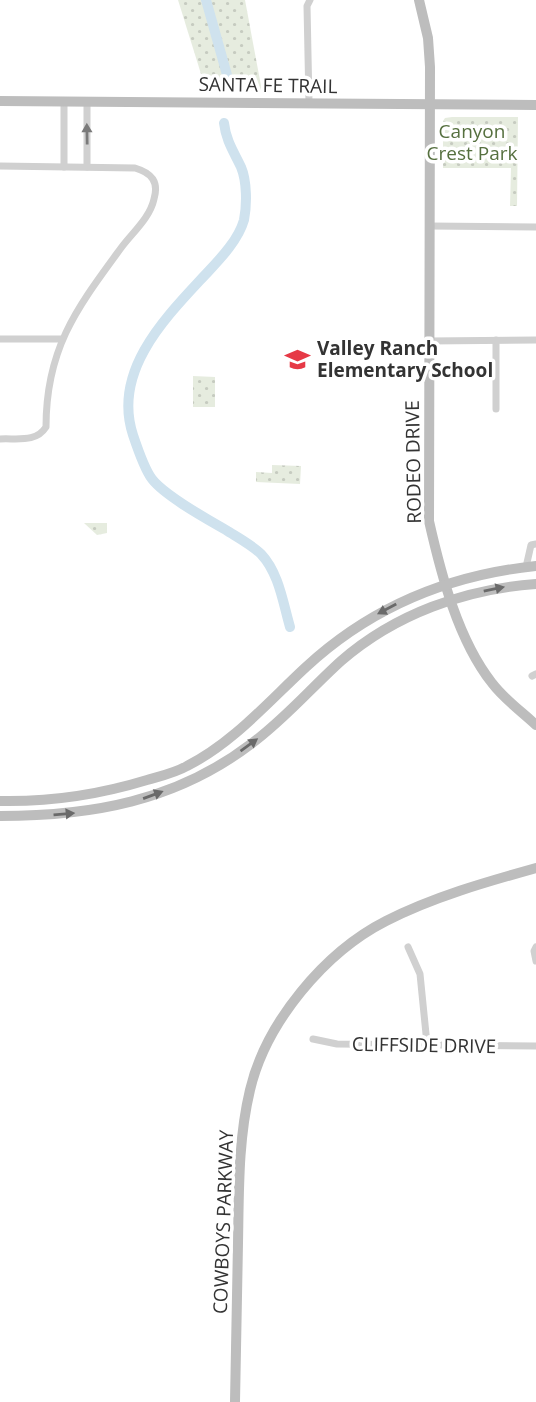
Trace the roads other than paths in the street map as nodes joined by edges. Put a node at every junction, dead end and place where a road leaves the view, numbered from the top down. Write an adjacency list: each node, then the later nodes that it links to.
1 (310, 0): 6 (street)
2 (419, 0): 7 (street, RODEO DRIVE)
3 (0, 101): 4 (street, SANTA FE TRAIL)
4 (64, 102): 5 (street, SANTA FE TRAIL); 10 (street)
5 (87, 102): 6 (street, SANTA FE TRAIL); 11 (street, one-way to 5)
6 (309, 103): 7 (street, SANTA FE TRAIL)
7 (431, 104): 8 (street, SANTA FE TRAIL); 12 (street, RODEO DRIVE)
8 (536, 105)
9 (0, 166): 10 (street)
10 (64, 167): 11 (street)
11 (87, 167): 15 (street)
12 (430, 226): 13 (street); 18 (street, RODEO DRIVE)
13 (536, 227)
14 (0, 339): 15 (street)
15 (62, 339): 20 (street)
16 (496, 340): 17 (street); 18 (street); 19 (street)
17 (536, 340)
18 (429, 341): 24 (street, RODEO DRIVE)
19 (496, 409)
20 (0, 439)
21 (536, 544): 22 (street)
22 (531, 567): 24 (street)
23 (536, 583): 25 (street, one-way to 23)
24 (446, 584): 25 (street, RODEO DRIVE); 27 (street, one-way to 27)
25 (452, 600): 26 (street, RODEO DRIVE); 29 (street, one-way to 25)
26 (536, 724)
27 (184, 768): 28 (street); 29 (street)
28 (170, 773): 30 (street); 32 (street)
29 (191, 780): 30 (street)
30 (178, 785): 33 (street, one-way to 30)
31 (0, 801): 32 (street)
32 (12, 801): 33 (street)
33 (6, 816)
34 (536, 868): 41 (street, COWBOYS PARKWAY)
35 (408, 947): 39 (street)
36 (536, 947): 37 (street)
37 (536, 961)
38 (313, 1039): 39 (street, CLIFFSIDE DRIVE)
39 (427, 1044): 40 (street, CLIFFSIDE DRIVE)
40 (536, 1046)
41 (235, 1402)

